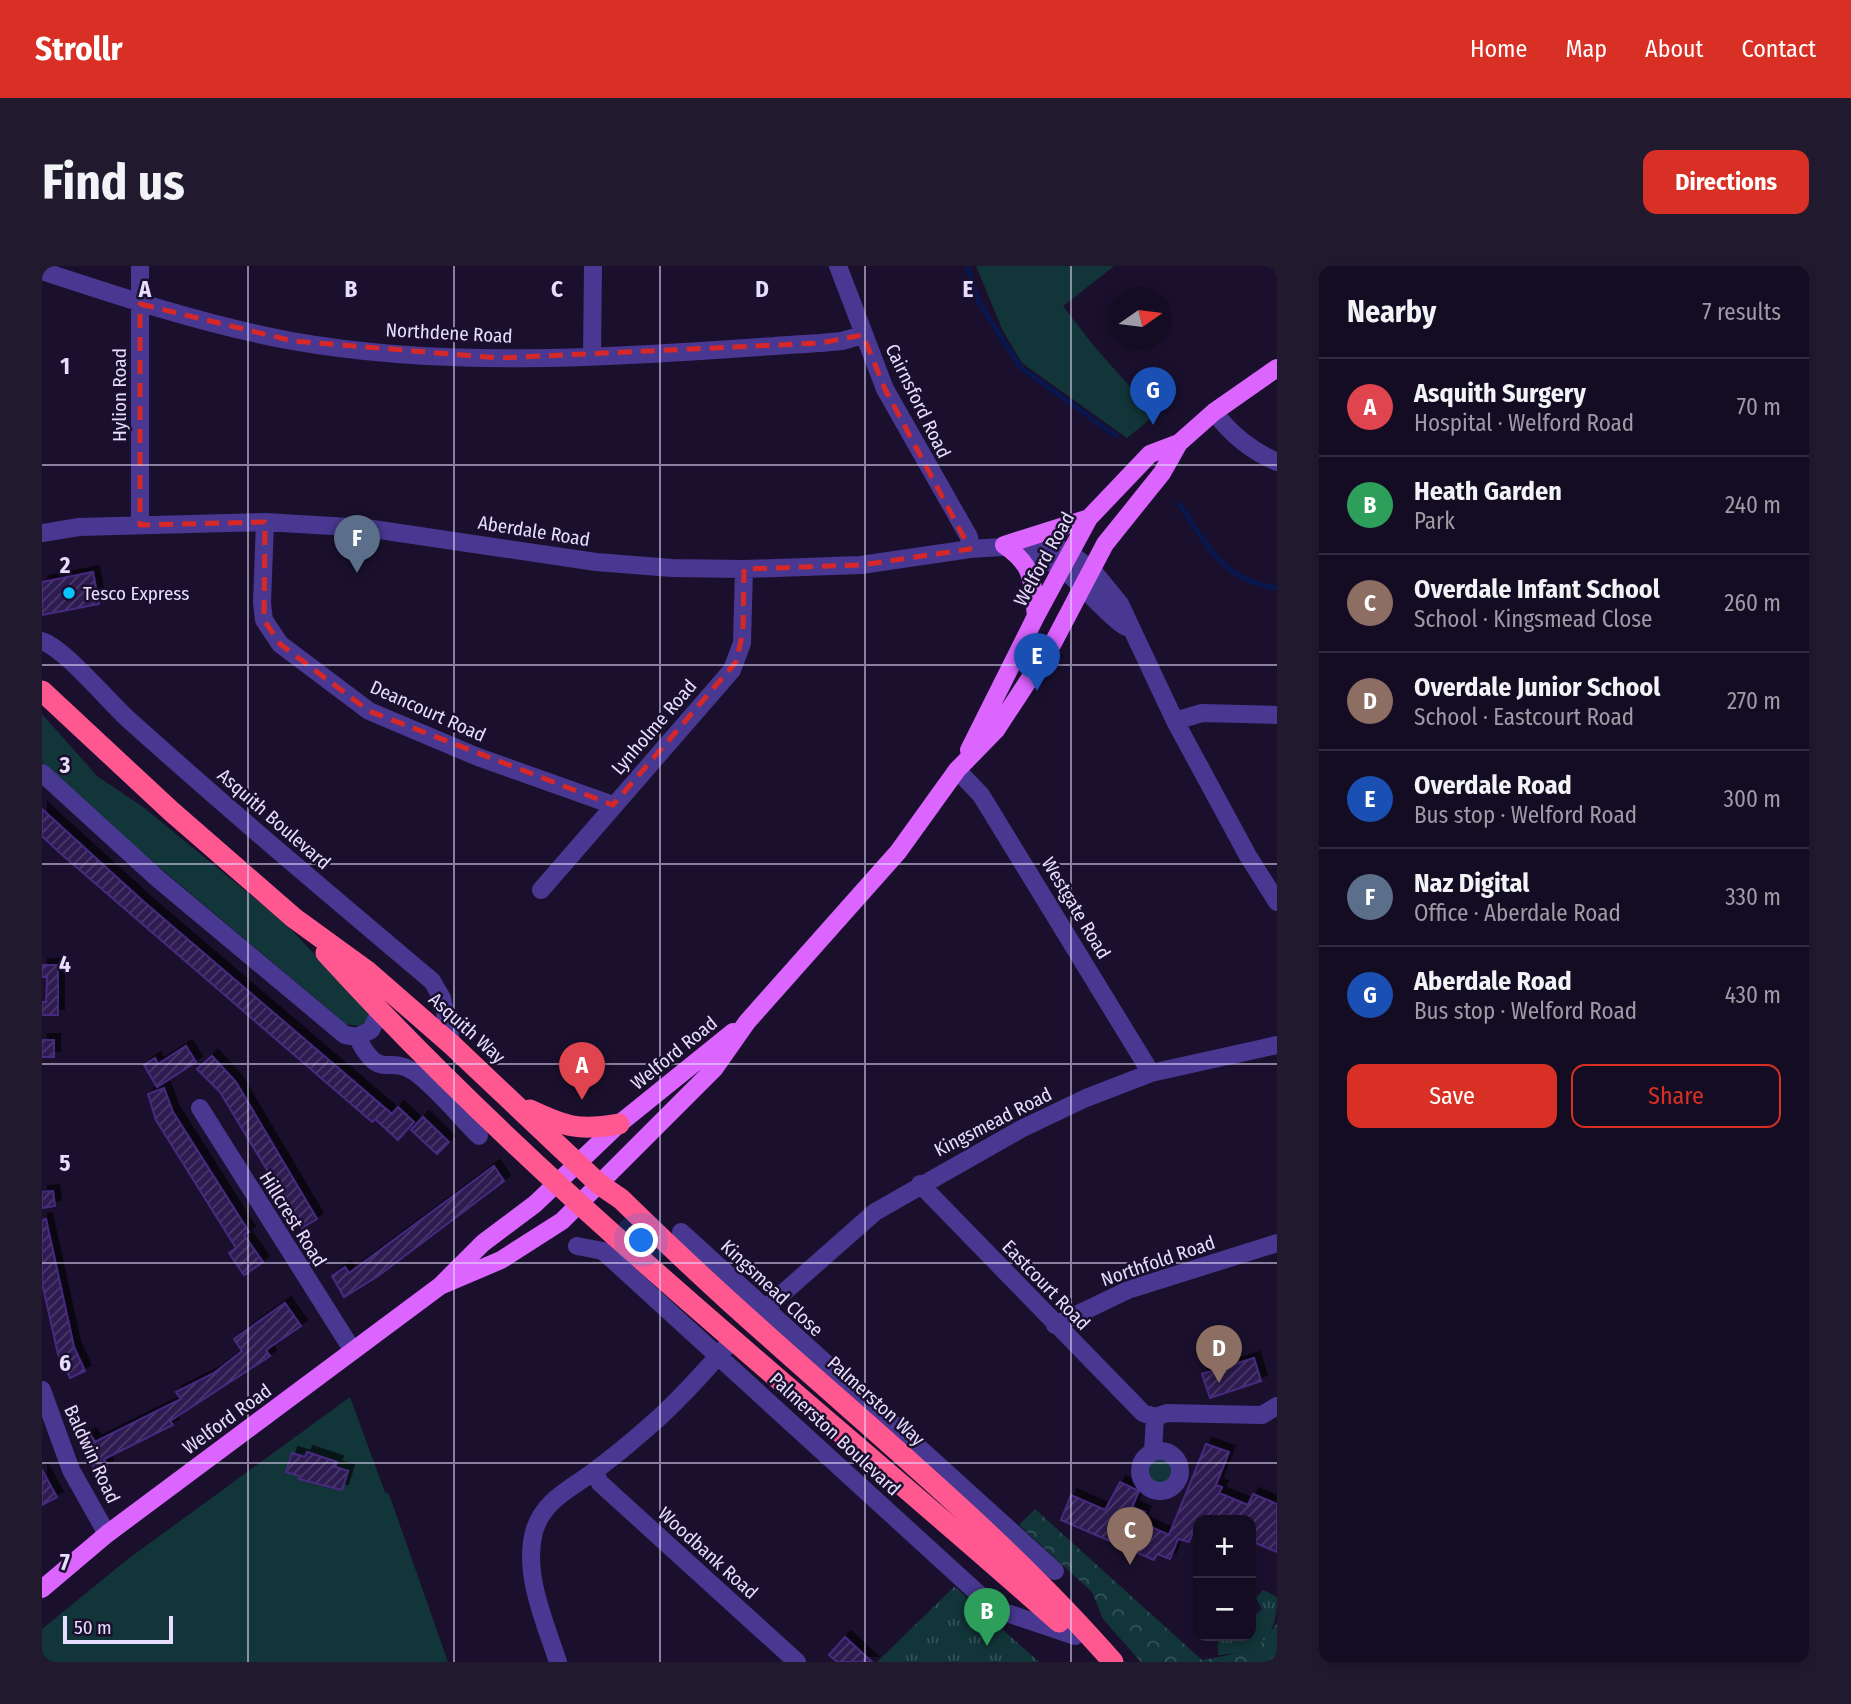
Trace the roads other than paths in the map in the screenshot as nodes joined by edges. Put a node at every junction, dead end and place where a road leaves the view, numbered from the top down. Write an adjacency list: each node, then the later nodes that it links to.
1 (140, 266): 5 (street, Hylion Road)
2 (593, 266): 7 (street)
3 (838, 266): 6 (street, Cairnsford Road)
4 (42, 271): 5 (street, Northdene Road)
5 (140, 304): 7 (street, Northdene Road); 14 (street, Hylion Road)
6 (863, 334): 7 (street, Northdene Road); 17 (street, Cairnsford Road)
7 (592, 356)
8 (1277, 368): 9 (main road, Welford Road)
9 (1214, 412): 10 (main road, Welford Road); 11 (street)
10 (1178, 443): 12 (main road, Welford Road); 20 (main road, Welford Road)
11 (1277, 462)
12 (1089, 518): 16 (main road); 18 (main road, Welford Road)
13 (265, 522): 14 (street, Aberdale Road); 19 (street, Aberdale Road); 32 (street, Deancourt Road)
14 (139, 525): 15 (street, Aberdale Road)
15 (42, 533)
16 (1012, 545): 17 (street, Aberdale Road); 18 (street, Aberdale Road); 22 (main road)
17 (971, 548): 19 (street, Aberdale Road)
18 (1066, 560): 20 (street); 21 (street); 22 (main road, Welford Road)
19 (744, 569): 32 (street, Lynholme Road)
20 (1093, 571): 21 (main road, Welford Road); 23 (street)
21 (1084, 587): 23 (street); 30 (main road, Welford Road)
22 (1036, 616): 30 (main road, Welford Road)
23 (1128, 627): 29 (street)
24 (42, 641): 39 (street, Asquith Boulevard)
25 (42, 676): 27 (highway, Asquith Way)
26 (42, 691): 27 (highway, Asquith Way)
27 (61, 705): 35 (highway, Asquith Way)
28 (1277, 715): 29 (street)
29 (1175, 721): 34 (street)
30 (960, 767): 37 (main road, Welford Road); 41 (street, Westgate Road)
31 (42, 773): 38 (street)
32 (613, 805): 33 (street, Lynholme Road)
33 (541, 890)
34 (1277, 902)
35 (294, 918): 36 (highway, Asquith Way); 39 (highway, Asquith Way)
36 (380, 1011): 38 (street); 47 (highway, Asquith Way)
37 (747, 1022): 44 (main road, Welford Road); 48 (main road, Welford Road)
38 (357, 1037): 45 (street)
39 (452, 1045): 42 (highway, Asquith Way)
40 (1277, 1045): 41 (street, Kingsmead Road)
41 (1151, 1073): 49 (street, Kingsmead Road)
42 (516, 1103): 44 (highway); 46 (highway, Asquith Way)
43 (200, 1108): 59 (street, Hillcrest Road)
44 (619, 1124): 46 (main road, Welford Road)
45 (479, 1136)
46 (578, 1163): 47 (main road, Welford Road); 48 (highway, Asquith Way)
47 (557, 1183): 50 (highway, Asquith Way); 55 (main road, Welford Road)
48 (599, 1184): 50 (main road, Welford Road); 54 (highway, Palmerston Way)
49 (919, 1184): 56 (street, Kingsmead Road); 57 (street, Eastcourt Road)
50 (580, 1203): 55 (main road, Welford Road); 58 (highway)
51 (681, 1232): 56 (street, Kingsmead Close)
52 (1277, 1243): 57 (street, Northfold Road)
53 (577, 1246): 60 (street, Palmerston Boulevard)
54 (697, 1272): 58 (highway); 73 (highway, Palmerston Way)
55 (440, 1286): 59 (main road, Welford Road)
56 (765, 1310): 67 (street, Kingsmead Close)
57 (1055, 1325): 63 (street, Eastcourt Road)
58 (732, 1339): 60 (street); 69 (highway)
59 (353, 1351): 66 (main road, Welford Road)
60 (718, 1356): 65 (street); 69 (street, Palmerston Boulevard)
61 (42, 1390): 66 (street, Baldwin Road)
62 (1277, 1406): 63 (street)
63 (1149, 1415): 64 (street)
64 (1153, 1452)
65 (594, 1471): 70 (street); 71 (street, Woodbank Road)
66 (107, 1534): 68 (main road, Welford Road)
67 (1055, 1570)
68 (42, 1590)
69 (1075, 1636): 72 (highway)
70 (558, 1662)
71 (797, 1662)
72 (1105, 1662)
73 (1113, 1662)

